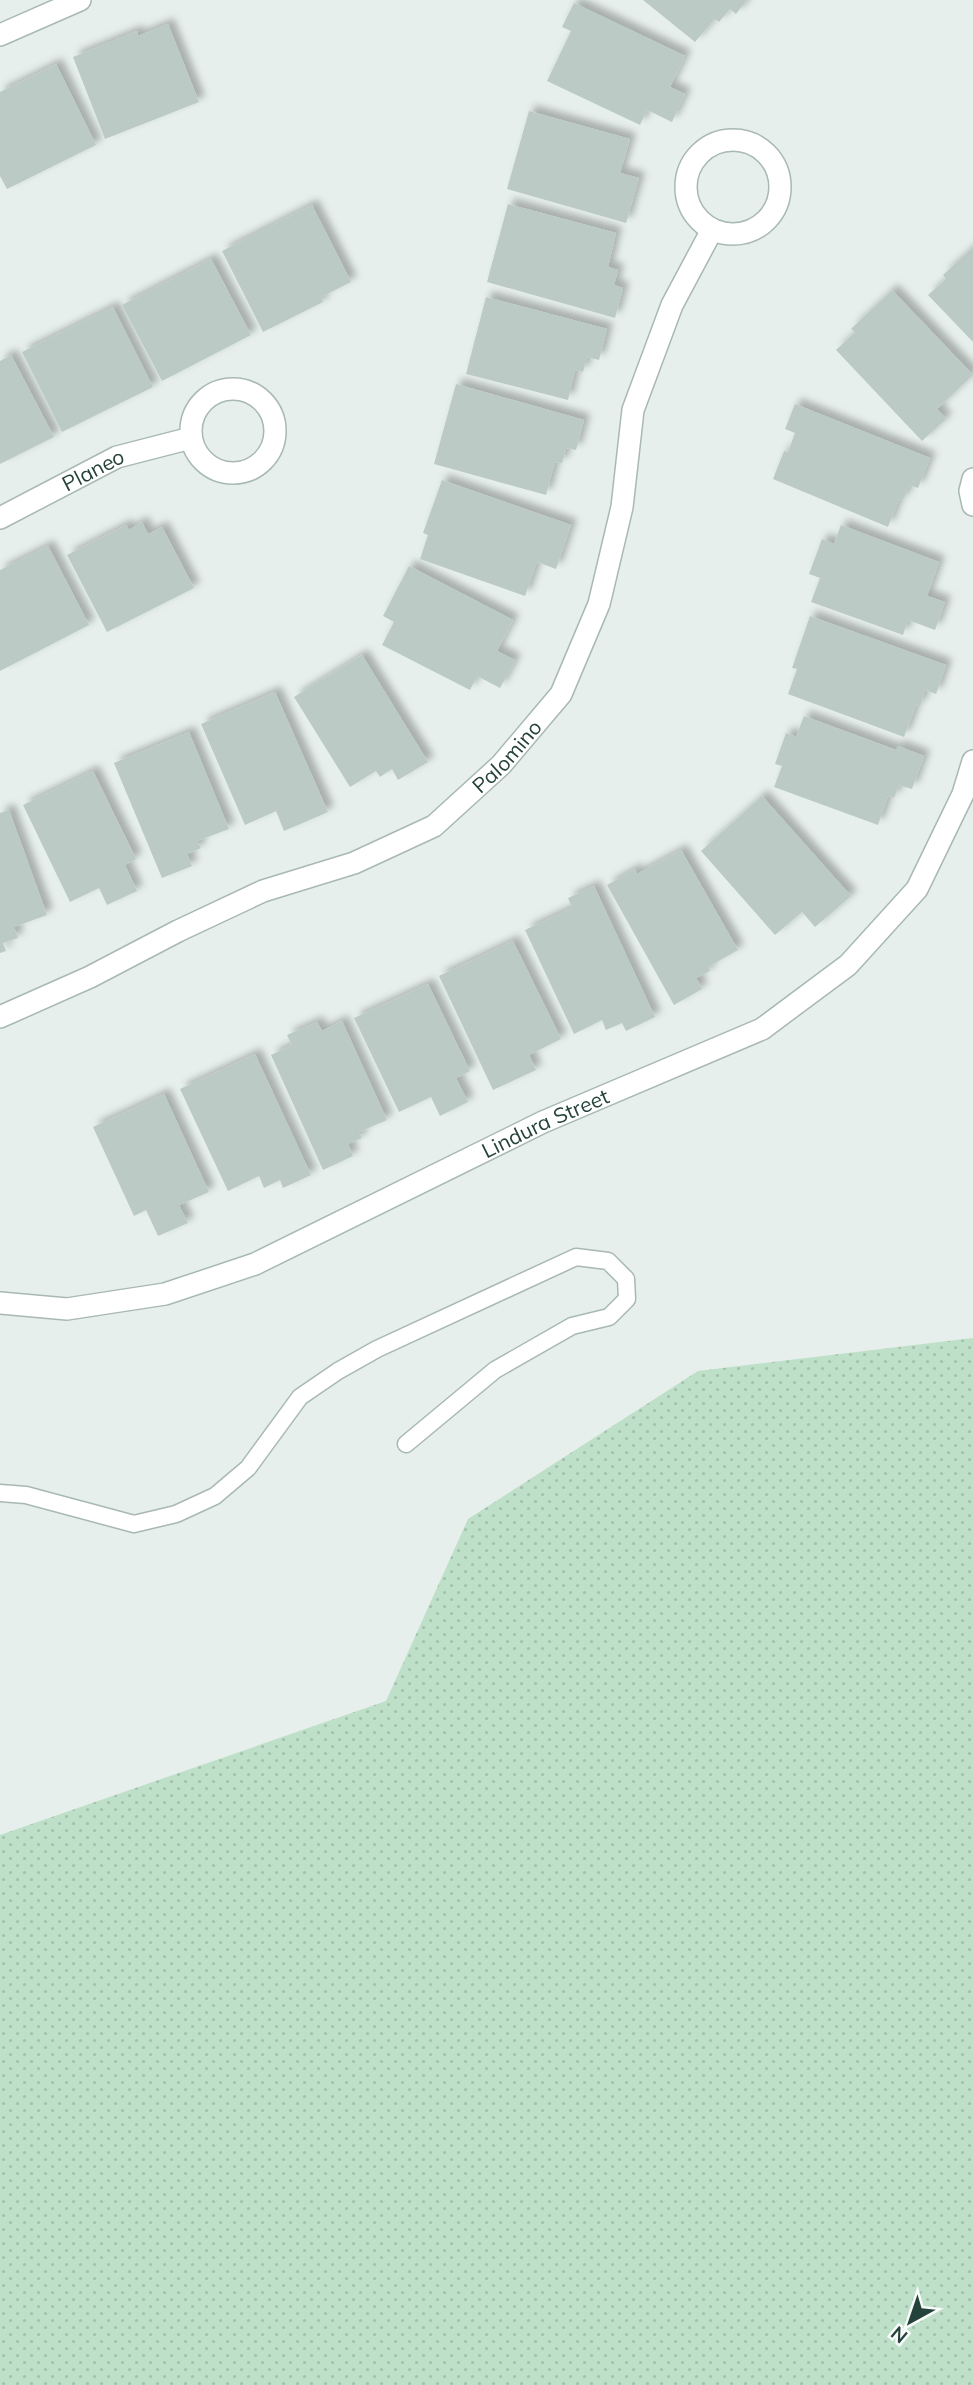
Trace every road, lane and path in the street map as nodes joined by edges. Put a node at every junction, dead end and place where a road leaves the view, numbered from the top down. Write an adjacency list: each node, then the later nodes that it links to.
1 (80, 0): 2 (street)
2 (0, 35)
3 (712, 230): 3 (street); 9 (street, Palomino)
4 (191, 438): 4 (street); 7 (street, Planeo)
5 (973, 479): 6 (street)
6 (973, 505)
7 (0, 518)
8 (973, 761): 10 (street, Lindura Street)
9 (0, 1017)
10 (0, 1303)
11 (406, 1444): 12 (lane)
12 (0, 1493)

